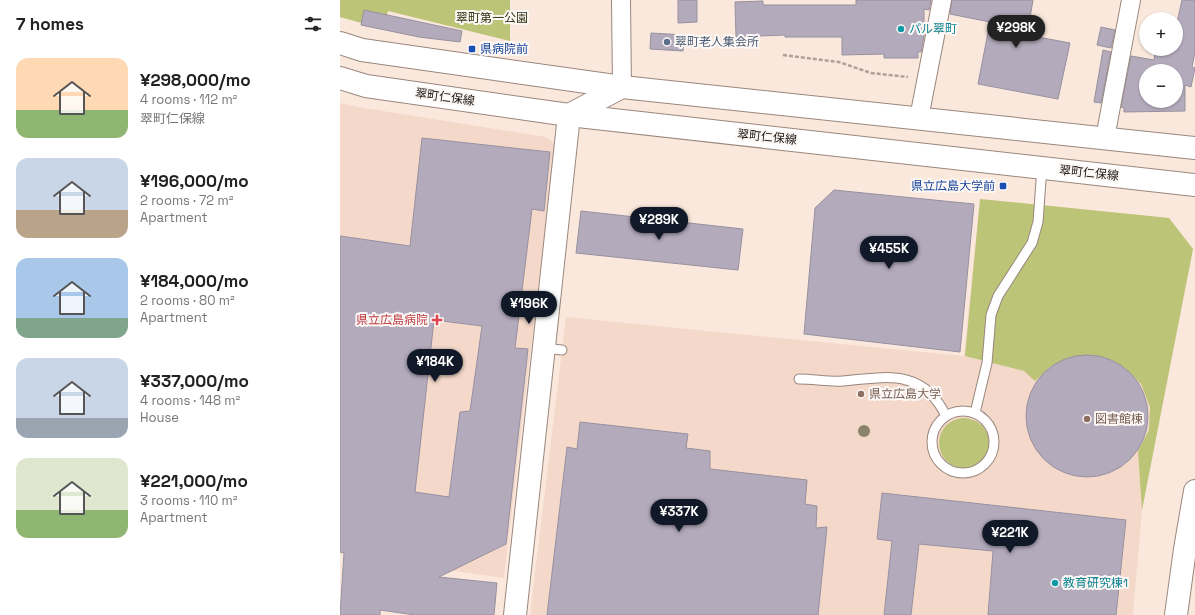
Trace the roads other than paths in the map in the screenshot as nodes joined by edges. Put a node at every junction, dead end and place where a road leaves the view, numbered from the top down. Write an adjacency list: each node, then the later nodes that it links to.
1 (622, 0): 6 (street)
2 (942, 0): 8 (street)
3 (1131, 0): 9 (street)
4 (340, 43): 6 (main road)
5 (340, 78): 7 (main road, 翠町仁保線)
6 (622, 87): 7 (main road); 8 (main road)
7 (569, 115): 11 (main road, 翠町仁保線); 17 (main road)
8 (919, 118): 9 (main road)
9 (1105, 138): 10 (main road)
10 (1195, 148)
11 (1042, 168): 12 (main road, 翠町仁保線); 14 (lane)
12 (1195, 185)
13 (800, 379): 15 (lane)
14 (975, 413): 15 (lane); 15 (lane)
15 (946, 416)
16 (1195, 491): 18 (main road)
17 (515, 615)
18 (1176, 615)

